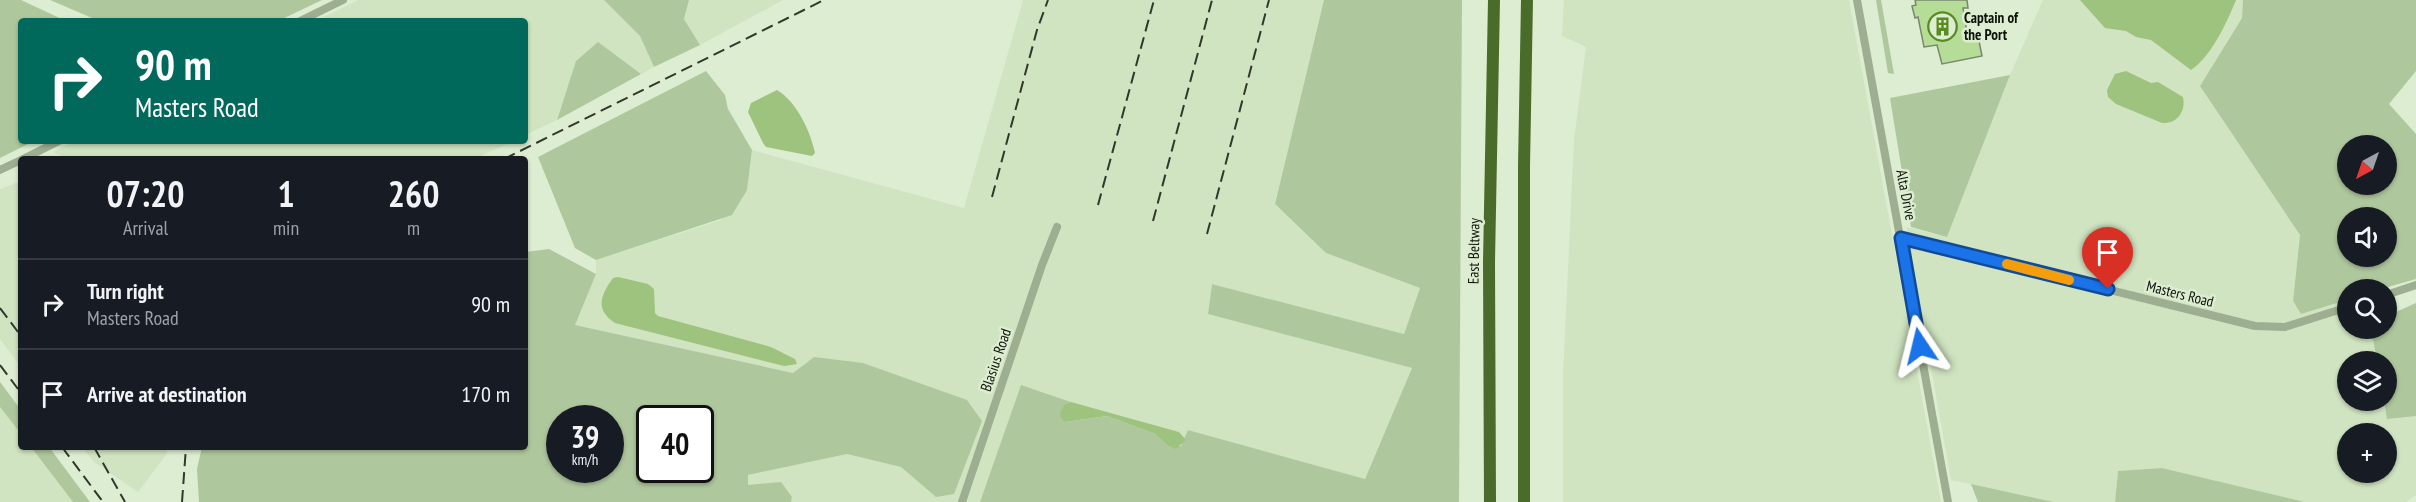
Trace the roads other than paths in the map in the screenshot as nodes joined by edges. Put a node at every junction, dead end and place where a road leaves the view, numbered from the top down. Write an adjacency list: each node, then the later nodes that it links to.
1 (343, 0): 5 (street)
2 (1494, 0): 16 (highway, East Beltway)
3 (1527, 0): 17 (highway)
4 (1857, 0): 11 (street, Alta Drive)
5 (306, 18)
6 (53, 144): 7 (street)
7 (28, 156)
8 (18, 161): 9 (street)
9 (0, 170)
10 (1057, 226): 15 (street, Blasius Road)
11 (1901, 238): 14 (street, Masters Road); 18 (street, Alta Drive)
12 (2416, 285): 13 (street)
13 (2397, 291)
14 (2337, 311)
15 (962, 502)
16 (1490, 502)
17 (1524, 502)
18 (1948, 502)

